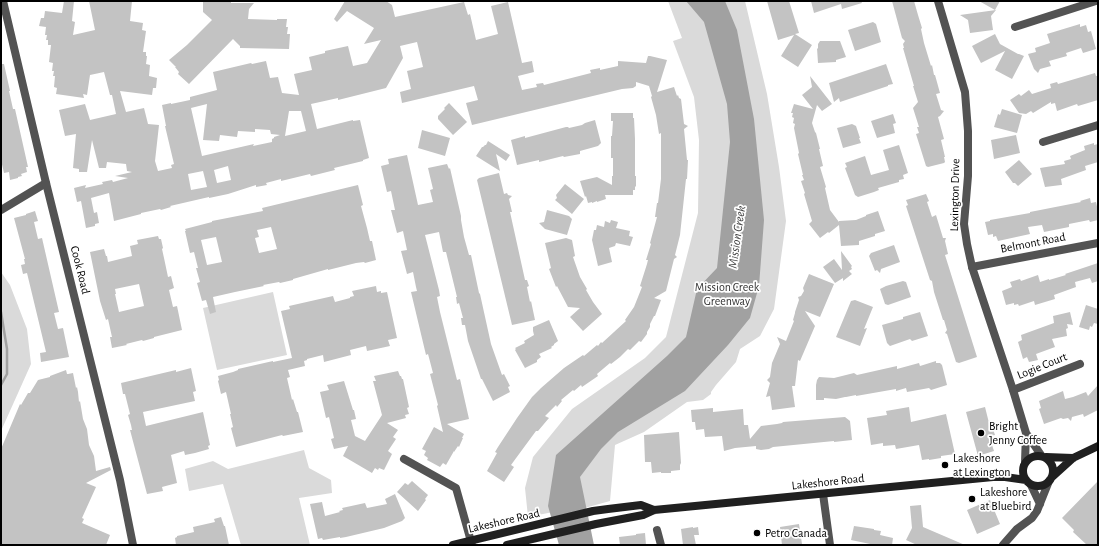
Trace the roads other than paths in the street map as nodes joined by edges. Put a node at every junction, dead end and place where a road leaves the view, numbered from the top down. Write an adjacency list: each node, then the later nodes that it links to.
1 (3, 1): 7 (street, Cook Road)
2 (938, 1): 10 (street, Lexington Drive)
3 (1096, 1): 4 (street)
4 (1015, 28)
5 (1098, 124): 6 (street)
6 (1043, 142)
7 (46, 183): 8 (street); 27 (street, Cook Road)
8 (1, 210)
9 (1098, 243): 10 (street, Belmont Road)
10 (972, 267): 12 (street, Lexington Drive)
11 (1080, 364): 12 (street, Logie Court)
12 (1013, 390): 13 (street, Lexington Drive)
13 (1026, 433): 15 (street, Lexington Drive); 18 (street, Lexington Drive)
14 (1098, 446): 16 (main road)
15 (1044, 456): 16 (main road); 18 (main road); 20 (main road)
16 (1073, 458): 20 (main road)
17 (404, 459): 26 (street)
18 (1024, 465): 19 (main road, Lakeshore Road); 21 (main road)
19 (1005, 477): 21 (main road, Lakeshore Road); 22 (main road, Lakeshore Road)
20 (1051, 479): 21 (main road); 23 (street)
21 (1028, 482): 23 (street)
22 (823, 494): 24 (main road, Lakeshore Road); 31 (street)
23 (1040, 504): 32 (street)
24 (654, 510): 26 (main road, Lakeshore Road); 29 (main road, Lakeshore Road)
25 (657, 530): 30 (street)
26 (471, 543): 28 (main road, Lakeshore Road)
27 (134, 545)
28 (453, 545)
29 (507, 545)
30 (661, 545)
31 (830, 545)
32 (1003, 545)

